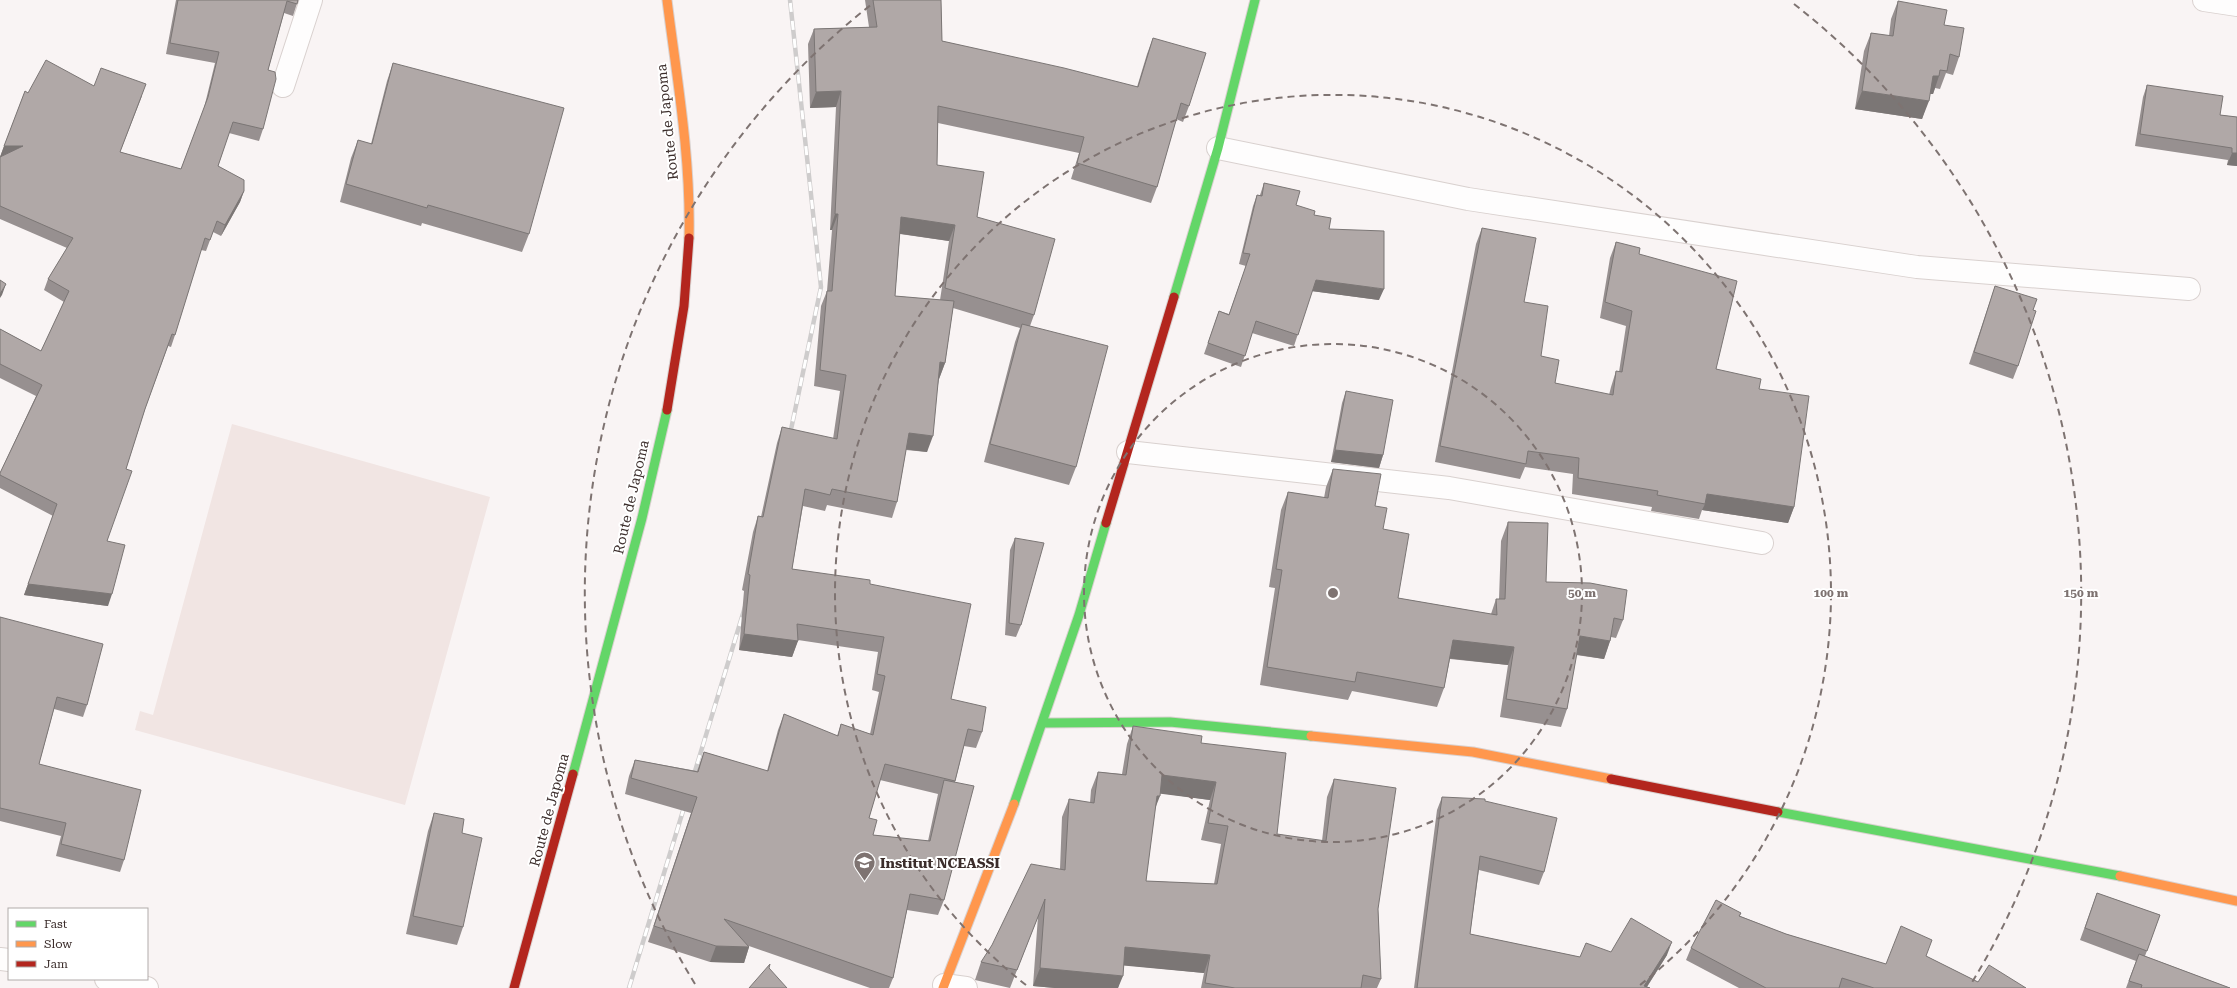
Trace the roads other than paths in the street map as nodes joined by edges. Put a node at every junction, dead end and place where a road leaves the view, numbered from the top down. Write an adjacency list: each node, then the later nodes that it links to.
1 (310, 0): 6 (street)
2 (667, 0): 16 (main road, Route de Japoma)
3 (1256, 0): 7 (main road)
4 (2204, 0): 5 (street)
5 (2237, 5)
6 (282, 86)
7 (1218, 148): 8 (street); 9 (main road)
8 (2190, 289)
9 (1128, 452): 10 (street); 11 (main road)
10 (1762, 543)
11 (1043, 723): 12 (main road); 14 (main road)
12 (2237, 901)
13 (111, 980): 15 (street)
14 (944, 987): 17 (street)
15 (147, 988)
16 (514, 988)
17 (966, 988)

